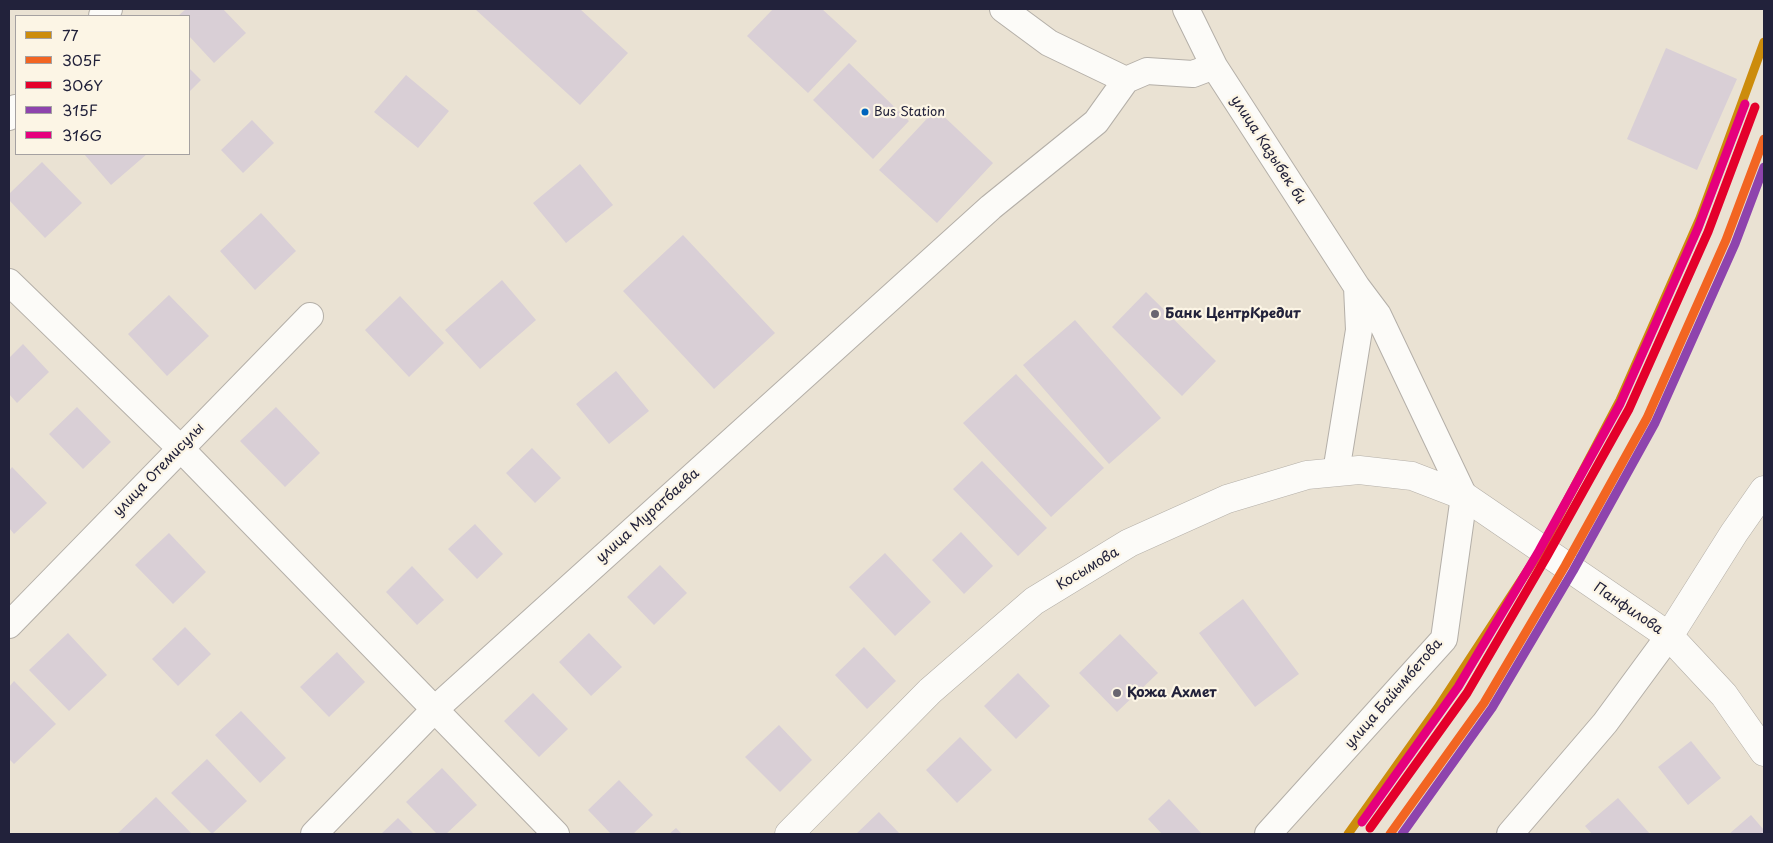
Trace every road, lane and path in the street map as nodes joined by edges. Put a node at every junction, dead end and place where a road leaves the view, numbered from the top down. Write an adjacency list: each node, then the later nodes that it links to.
1 (1003, 9): 4 (street)
2 (1186, 9): 3 (street, улица Казыбек би)
3 (1214, 66): 4 (street); 6 (street, улица Казыбек би)
4 (1126, 80): 14 (street, улица Муратбаева)
5 (9, 282): 8 (street)
6 (1357, 287): 9 (street); 11 (street, улица Казыбек би)
7 (310, 316): 8 (street, улица Отемисулы)
8 (180, 448): 12 (street, улица Отемисулы); 14 (street)
9 (1336, 472): 11 (street, Косымова); 18 (street, Косымова)
10 (1764, 490): 13 (street)
11 (1464, 496): 13 (street, Панфилова); 19 (street, улица Байымбетова)
12 (9, 625)
13 (1669, 636): 15 (street, Панфилова); 20 (street)
14 (434, 710): 16 (street, улица Муратбаева); 17 (street)
15 (1764, 752)
16 (314, 834)
17 (556, 834)
18 (790, 834)
19 (1268, 834)
20 (1510, 834)

